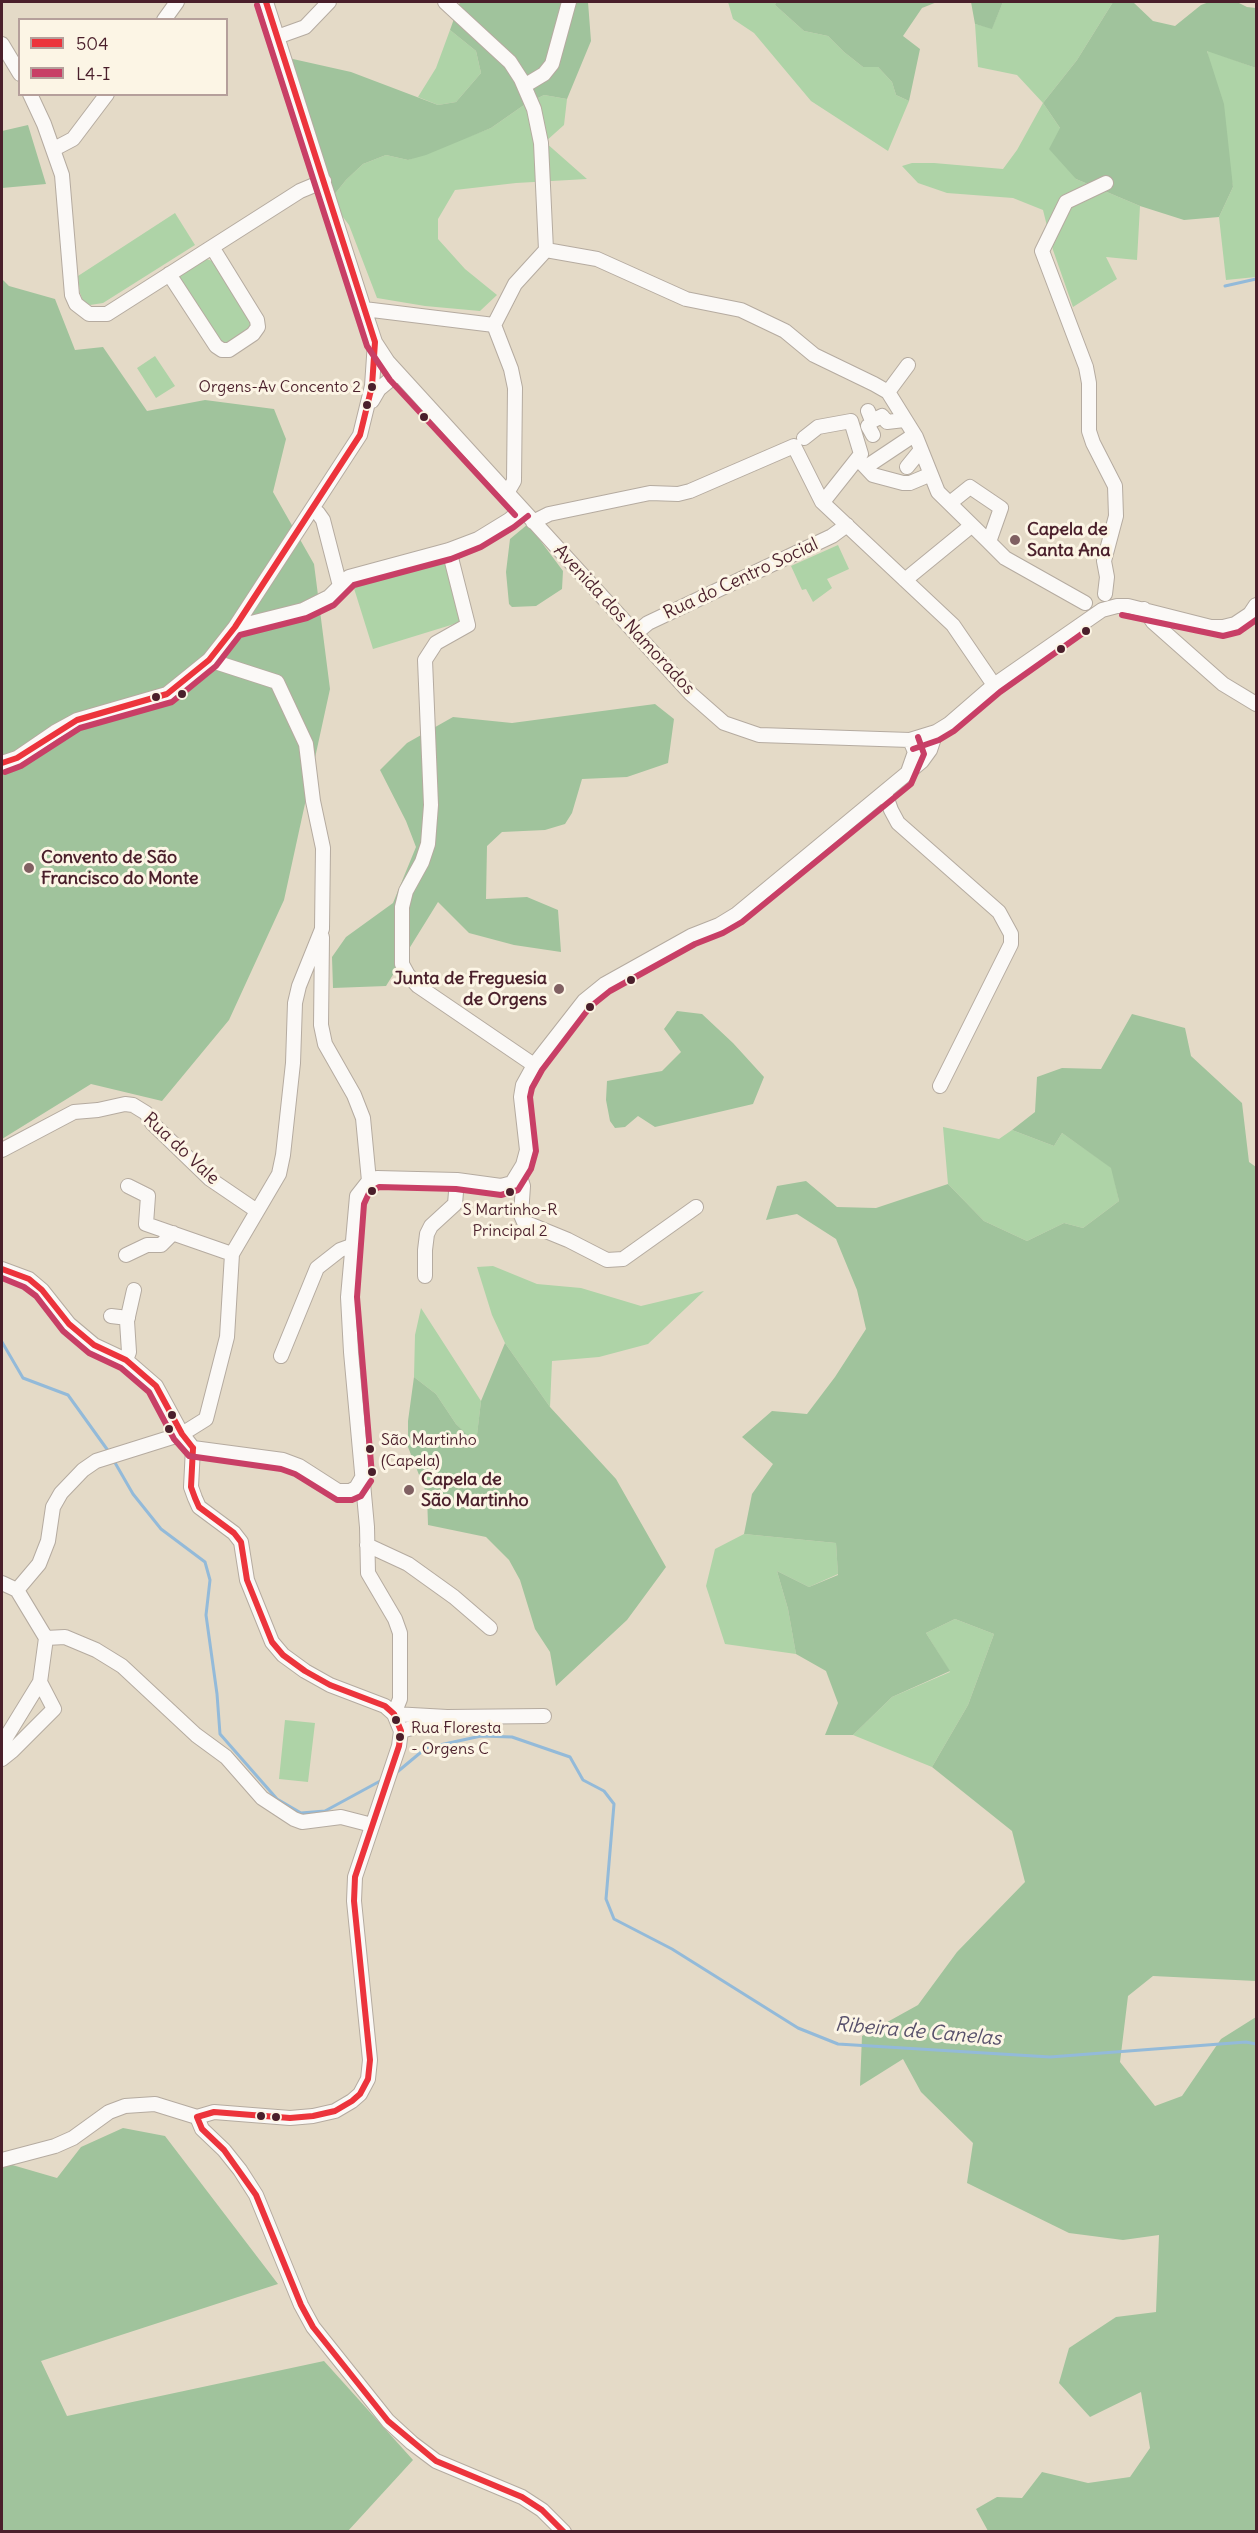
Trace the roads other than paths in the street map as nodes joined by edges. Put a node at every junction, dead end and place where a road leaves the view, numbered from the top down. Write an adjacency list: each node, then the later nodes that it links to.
1 (177, 2): 6 (street)
2 (266, 2): 7 (street, Avenida dos Namorados)
3 (329, 2): 7 (street)
4 (445, 2): 10 (street)
5 (569, 2): 10 (street)
6 (165, 18)
7 (277, 37): 14 (street, Avenida dos Namorados)
8 (2, 44): 9 (street)
9 (18, 71)
10 (524, 86): 17 (street)
11 (31, 96): 13 (street)
12 (105, 96): 13 (street)
13 (54, 149): 18 (street)
14 (324, 181): 16 (street); 19 (street, Avenida dos Namorados)
15 (1106, 183): 48 (street)
16 (212, 247): 18 (street); 18 (street)
17 (546, 250): 20 (street); 26 (street)
18 (169, 274)
19 (364, 309): 20 (street); 21 (street, Avenida dos Namorados)
20 (494, 325): 36 (street)
21 (375, 342): 22 (street, Avenida dos Namorados); 25 (street)
22 (388, 362): 24 (street, Avenida dos Namorados); 25 (street)
23 (908, 365): 26 (street)
24 (397, 374): 27 (street); 36 (street, Avenida dos Namorados)
25 (372, 386): 27 (street)
26 (888, 392): 28 (street)
27 (367, 411): 39 (street)
28 (904, 420): 29 (street); 30 (street)
29 (854, 432): 31 (street); 33 (street)
30 (914, 435): 32 (street); 33 (street)
31 (799, 442): 37 (street); 41 (street)
32 (920, 451): 34 (street); 35 (street)
33 (862, 463): 35 (street); 37 (street)
34 (907, 467)
35 (929, 475): 38 (street)
36 (507, 493): 40 (street, Avenida dos Namorados)
37 (823, 502): 42 (street)
38 (950, 503): 43 (street); 44 (street)
39 (312, 509): 47 (street); 54 (street)
40 (522, 509): 41 (street, Avenida dos Namorados); 45 (street)
41 (533, 522): 55 (street, Avenida dos Namorados)
42 (847, 525): 46 (street); 55 (street, Rua do Centro Social)
43 (971, 526): 44 (street); 46 (street)
44 (989, 542): 49 (street)
45 (449, 550): 47 (street); 65 (street)
46 (905, 580): 57 (street)
47 (340, 586): 54 (street)
48 (1105, 594): 49 (street); 51 (street)
49 (1085, 603): 53 (street)
50 (1257, 605): 52 (street, Avenida dos Namorados)
51 (1124, 606): 52 (street, Avenida dos Namorados); 53 (street, Avenida dos Namorados)
52 (1144, 609): 58 (street)
53 (1081, 624): 57 (street, Avenida dos Namorados)
54 (235, 627): 56 (street)
55 (636, 633): 60 (street, Avenida dos Namorados)
56 (209, 660): 61 (street); 64 (street)
57 (994, 685): 59 (street, Avenida dos Namorados)
58 (1257, 704)
59 (936, 732): 60 (street, Avenida dos Namorados); 62 (street)
60 (910, 740): 62 (street)
61 (2, 763)
62 (905, 777): 63 (street)
63 (885, 793): 65 (street); 66 (street)
64 (322, 929): 70 (street); 73 (street)
65 (534, 1065): 68 (street)
66 (940, 1086)
67 (2, 1150): 73 (street, Rua do Vale)
68 (519, 1174): 69 (street); 72 (street)
69 (457, 1179): 70 (street); 79 (street)
70 (369, 1181): 75 (street)
71 (128, 1186): 74 (street)
72 (696, 1207)
73 (257, 1211): 76 (street)
74 (172, 1233): 76 (street); 77 (street)
75 (351, 1246): 83 (street); 87 (street)
76 (232, 1254): 85 (street)
77 (126, 1255)
78 (2, 1269): 84 (street)
79 (425, 1276)
80 (134, 1290): 82 (street)
81 (111, 1316): 82 (street)
82 (128, 1318): 84 (street)
83 (281, 1356)
84 (126, 1360): 85 (street)
85 (182, 1434): 86 (street); 89 (street)
86 (193, 1448): 87 (street); 93 (street)
87 (363, 1476): 88 (street)
88 (367, 1545): 90 (street); 93 (street)
89 (7, 1587): 91 (street)
90 (490, 1628)
91 (46, 1638): 92 (street); 99 (street)
92 (40, 1682): 97 (street); 98 (street)
93 (394, 1714): 95 (street); 96 (street)
94 (544, 1716): 95 (street)
95 (447, 1717): 96 (street)
96 (401, 1731): 99 (street)
97 (2, 1744)
98 (2, 1759)
99 (372, 1825): 100 (street)
100 (197, 2116): 101 (street); 102 (street)
101 (2, 2160)
102 (564, 2532)

